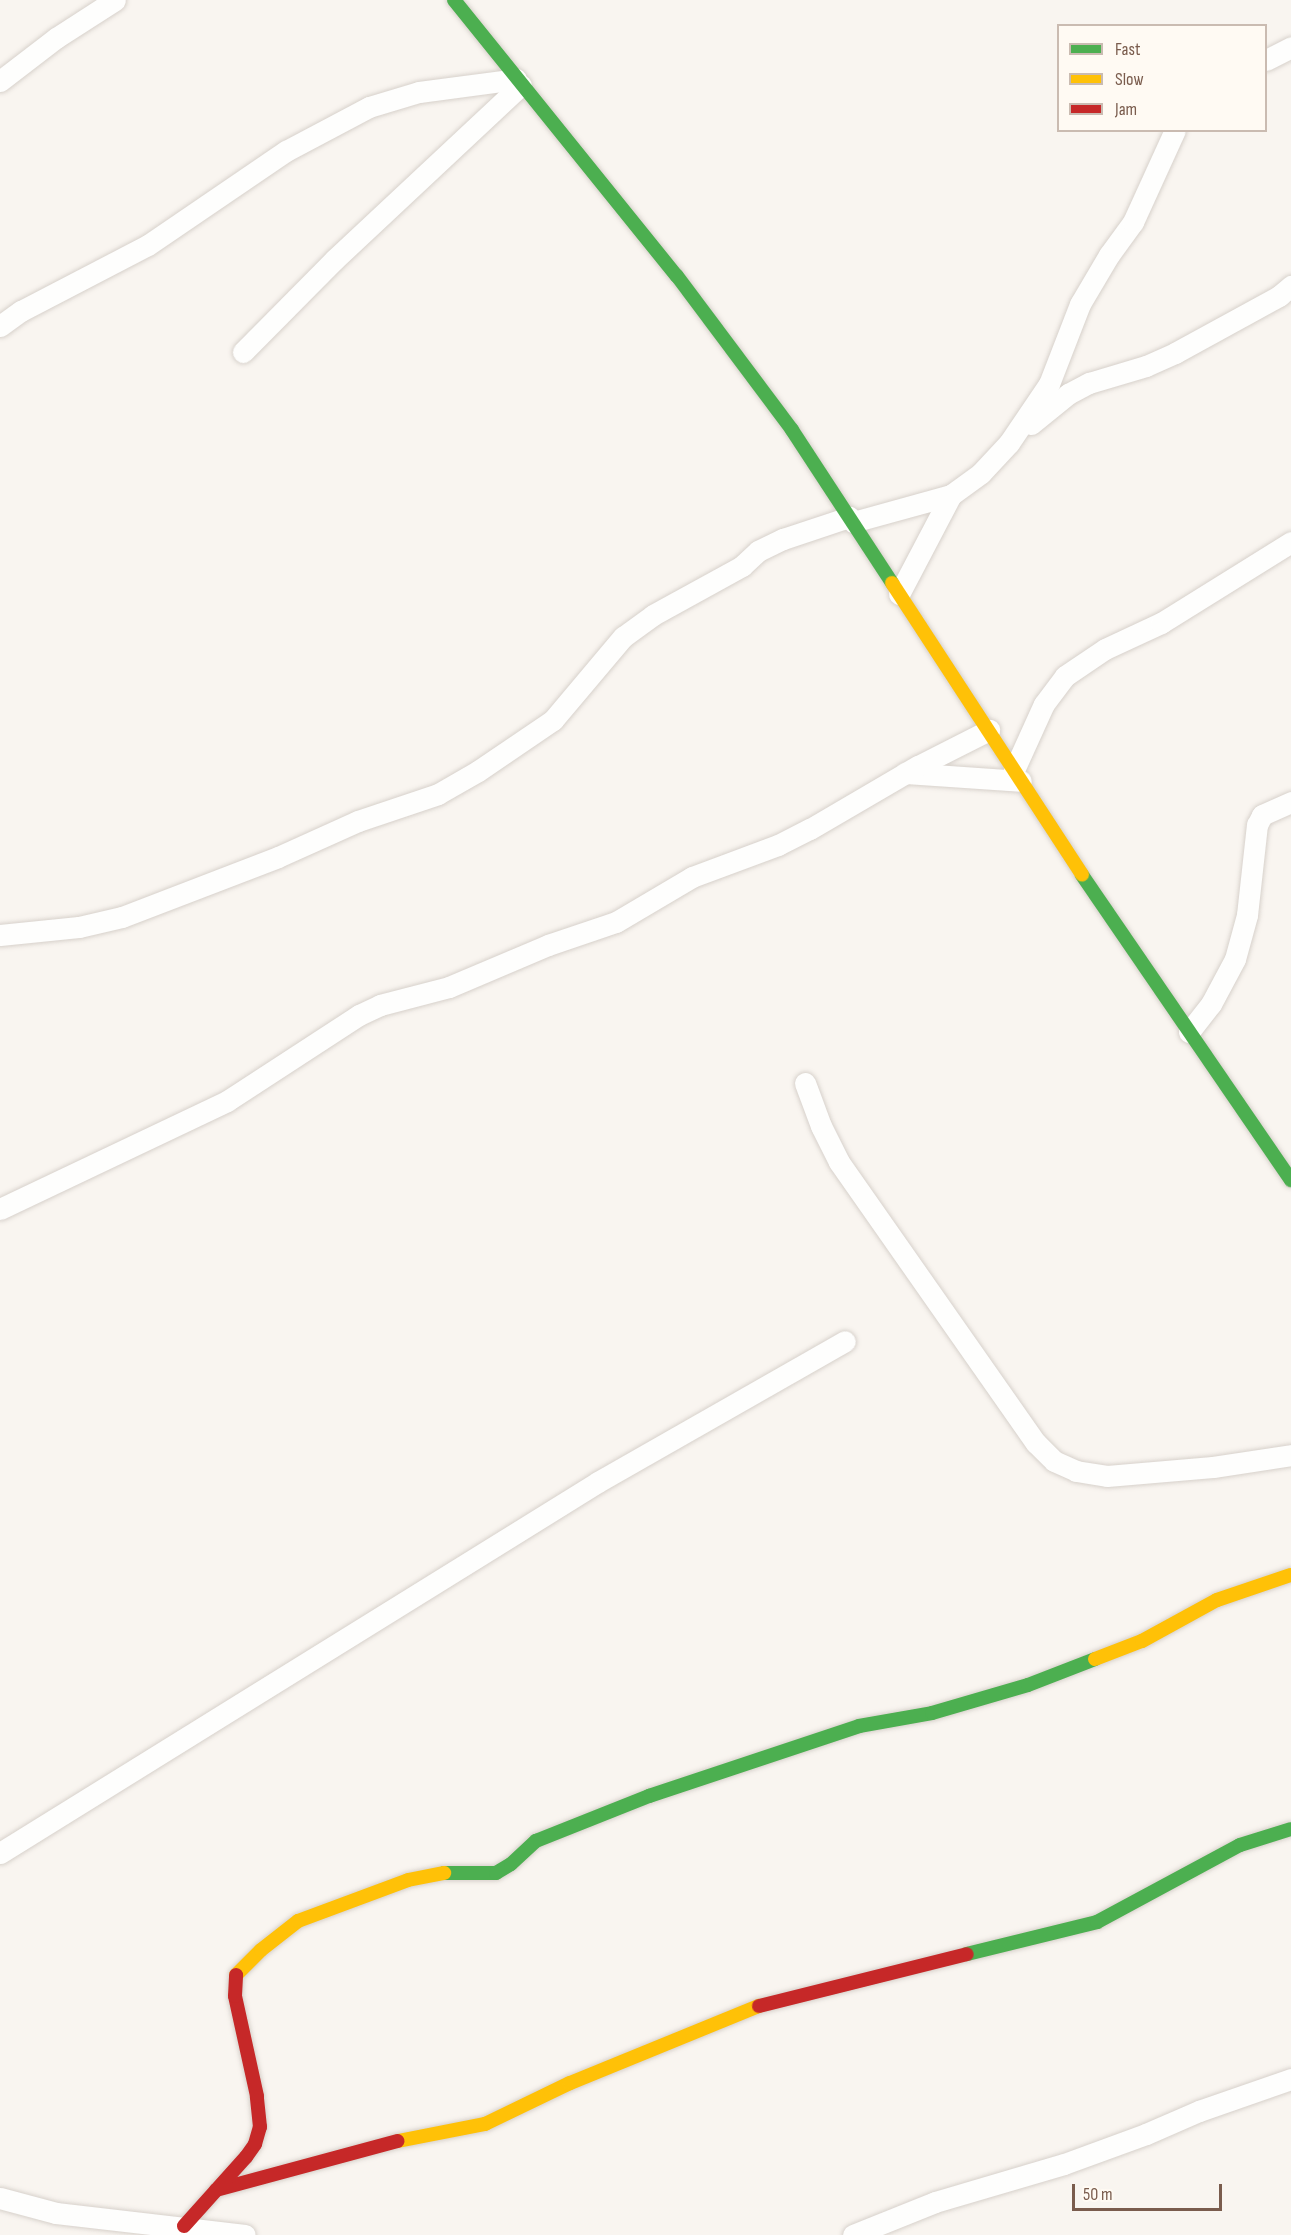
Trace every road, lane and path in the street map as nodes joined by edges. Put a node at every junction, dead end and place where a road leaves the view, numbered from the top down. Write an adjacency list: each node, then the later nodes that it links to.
1 (115, 0): 5 (street)
2 (454, 0): 6 (street)
3 (1291, 47): 4 (street)
4 (1267, 59)
5 (0, 81)
6 (518, 82): 9 (street); 10 (street); 13 (street)
7 (1174, 132): 11 (street)
8 (1291, 286): 11 (street)
9 (0, 327)
10 (243, 352)
11 (1009, 443): 12 (street)
12 (951, 495): 13 (street); 15 (street)
13 (851, 519): 15 (street); 20 (street)
14 (1291, 542): 18 (street)
15 (900, 594): 16 (street)
16 (988, 730): 17 (street); 18 (street)
17 (905, 773): 18 (street); 24 (street)
18 (1018, 776): 21 (street)
19 (1291, 802): 21 (street)
20 (0, 935)
21 (1189, 1032): 23 (street)
22 (805, 1083): 26 (street)
23 (1291, 1180)
24 (0, 1209)
25 (845, 1341): 29 (street)
26 (1291, 1455)
27 (1291, 1575): 31 (street)
28 (1291, 1829): 31 (street)
29 (0, 1853)
30 (1291, 2079): 35 (street)
31 (216, 2190): 33 (street)
32 (0, 2198): 33 (street)
33 (184, 2226): 34 (street)
34 (245, 2235)
35 (853, 2235)

